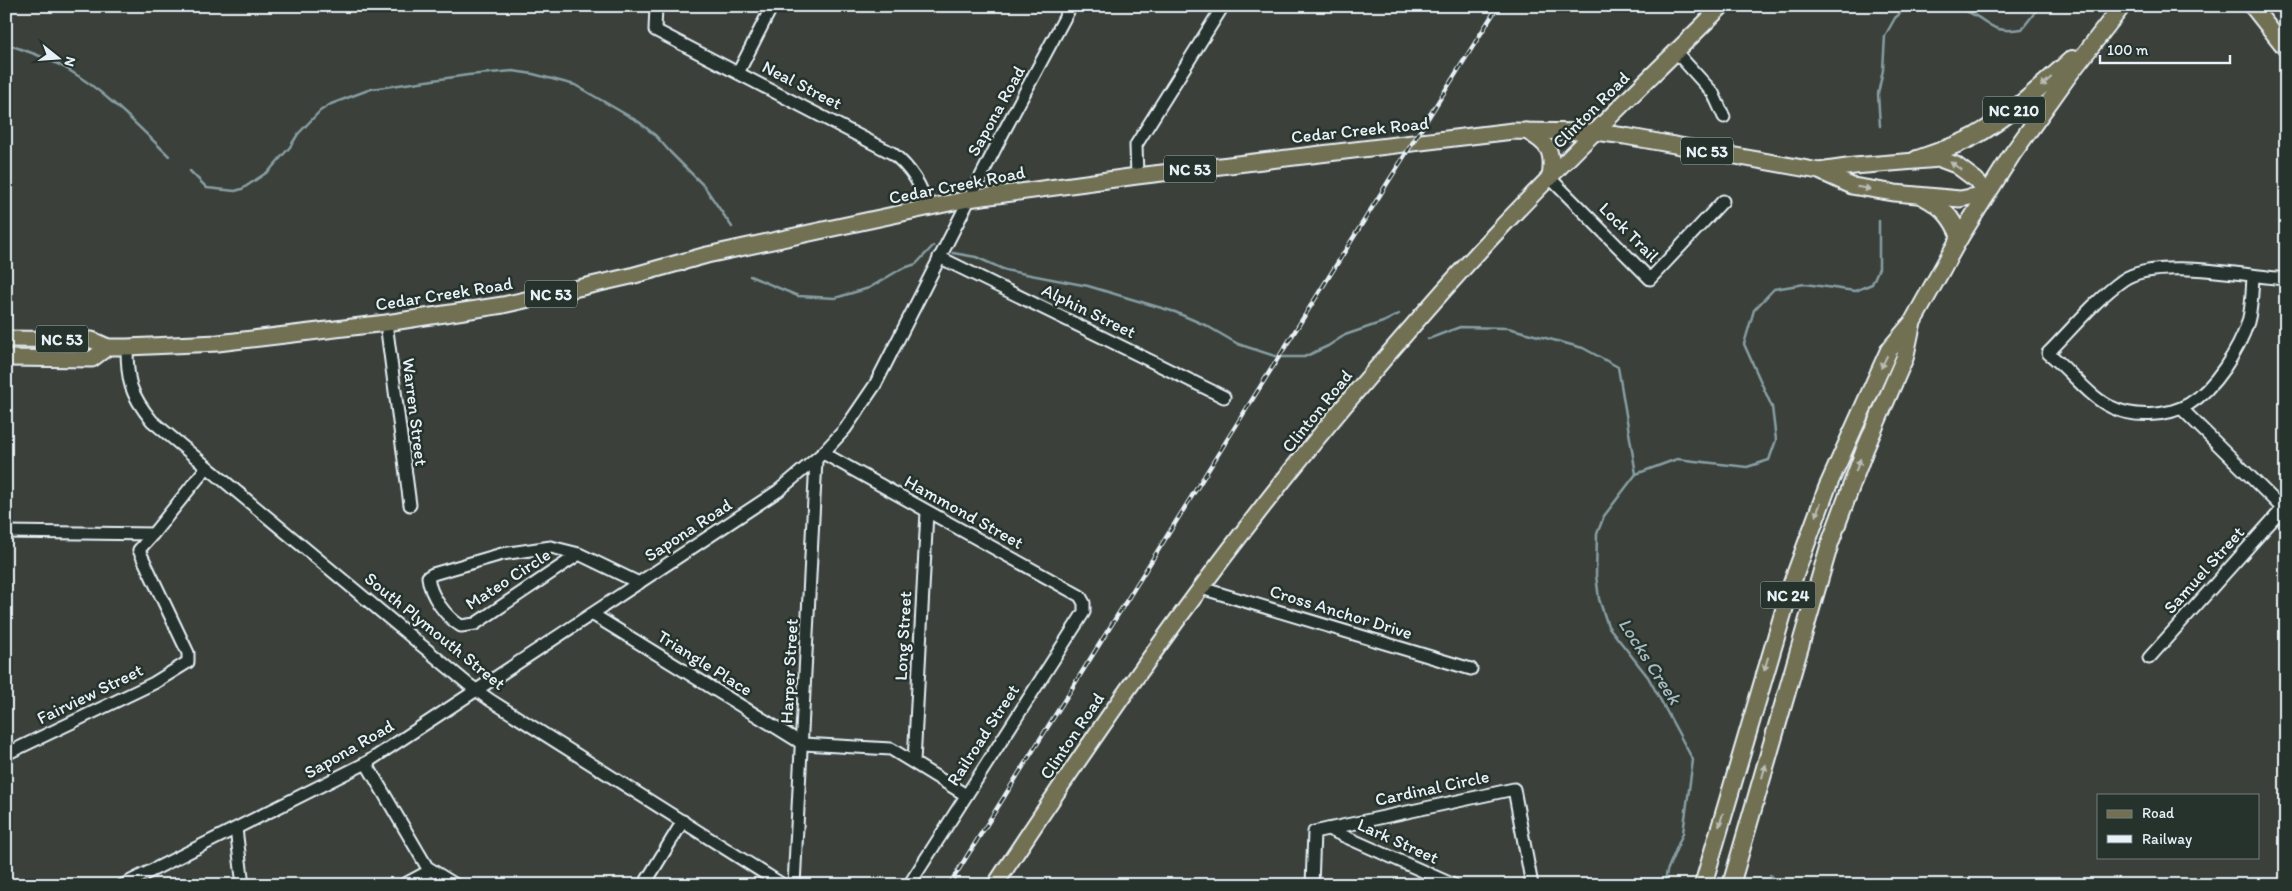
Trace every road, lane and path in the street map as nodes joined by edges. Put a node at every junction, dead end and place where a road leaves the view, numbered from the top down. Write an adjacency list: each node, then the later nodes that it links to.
1 (656, 6): 11 (street, Neal Street)
2 (772, 6): 11 (street)
3 (1071, 6): 21 (street, Sapona Road)
4 (1223, 6): 17 (street)
5 (1722, 6): 10 (main road, Clinton Road)
6 (2122, 6): 8 (highway, NC 24)
7 (2252, 6): 9 (main road)
8 (2096, 38): 15 (highway, NC 210, one-way to 15); 19 (highway, NC 24)
9 (2286, 49)
10 (1676, 52): 12 (street); 14 (main road, Clinton Road)
11 (738, 72): 23 (street, Neal Street)
12 (1724, 117)
13 (1526, 131): 14 (main road, Cedar Creek Road / NC 53); 17 (main road, Cedar Creek Road / NC 53); 18 (main road)
14 (1595, 132): 16 (main road, Cedar Creek Road / NC 53); 18 (main road, Clinton Road)
15 (1917, 160): 16 (main road, Cedar Creek Road / NC 53); 19 (main road, Cedar Creek Road / NC 53, one-way to 15)
16 (1819, 171): 20 (main road, Cedar Creek Road / NC 53, one-way to 20)
17 (1137, 176): 21 (main road, Cedar Creek Road / NC 53)
18 (1550, 178): 22 (street, Lock Trail); 45 (main road, Clinton Road)
19 (1986, 194): 20 (main road, Cedar Creek Road / NC 53); 24 (highway, NC 24)
20 (1924, 197): 24 (highway)
21 (968, 199): 23 (main road, Cedar Creek Road / NC 53); 25 (street, Sapona Road)
22 (1723, 201)
23 (928, 209): 29 (main road, Cedar Creek Road / NC 53)
24 (1960, 237): 28 (highway, NC 24)
25 (939, 257): 34 (street, Alphin Street); 36 (street, Sapona Road)
26 (2253, 277): 27 (street); 35 (street); 35 (street)
27 (2286, 279)
28 (1912, 323): 72 (highway, NC 24, one-way to 72); 73 (highway, NC 24, one-way to 28)
29 (386, 324): 32 (main road, Cedar Creek Road / NC 53); 38 (street, Warren Street)
30 (6, 339): 31 (main road, Cedar Creek Road / NC 53)
31 (108, 347): 32 (main road, Cedar Creek Road / NC 53); 33 (main road, Cedar Creek Road)
32 (127, 347): 37 (street, South Plymouth Street)
33 (6, 358)
34 (1224, 397)
35 (2180, 408): 39 (street)
36 (820, 456): 40 (street, Hammond Street); 44 (street, Sapona Road); 51 (street, Harper Street)
37 (208, 468): 42 (street); 50 (street, South Plymouth Street)
38 (410, 505)
39 (2284, 507): 48 (street, Samuel Street)
40 (927, 512): 46 (street, Hammond Street); 53 (street, Long Street)
41 (6, 532): 42 (street)
42 (153, 534): 52 (street, Fairview Street)
43 (579, 554): 43 (street, Mateo Circle); 44 (street, Mateo Circle)
44 (639, 583): 47 (street, Sapona Road)
45 (1201, 588): 49 (street, Cross Anchor Drive); 68 (main road, Clinton Road)
46 (1084, 603): 55 (street, Railroad Street)
47 (592, 614): 50 (street, Sapona Road); 51 (street, Triangle Place)
48 (2149, 658)
49 (1471, 669)
50 (477, 690): 54 (street, Sapona Road); 56 (street, South Plymouth Street)
51 (803, 744): 53 (street, Triangle Place); 66 (street, Harper Street)
52 (6, 754)
53 (914, 762): 55 (street, Triangle Place)
54 (366, 763): 57 (street, Sapona Road); 59 (street)
55 (966, 795): 67 (street, Railroad Street)
56 (683, 821): 64 (street); 65 (street, South Plymouth Street)
57 (236, 829): 60 (street, Sapona Road); 61 (street)
58 (1328, 829): 69 (street); 70 (street, Lark Street); 71 (street, Cardinal Circle)
59 (431, 870): 62 (street); 63 (street)
60 (124, 885)
61 (244, 885)
62 (403, 885)
63 (456, 885)
64 (644, 885)
65 (784, 885)
66 (794, 885)
67 (910, 885)
68 (995, 885)
69 (1312, 885)
70 (1454, 885)
71 (1532, 885)
72 (1702, 885)
73 (1731, 885)

